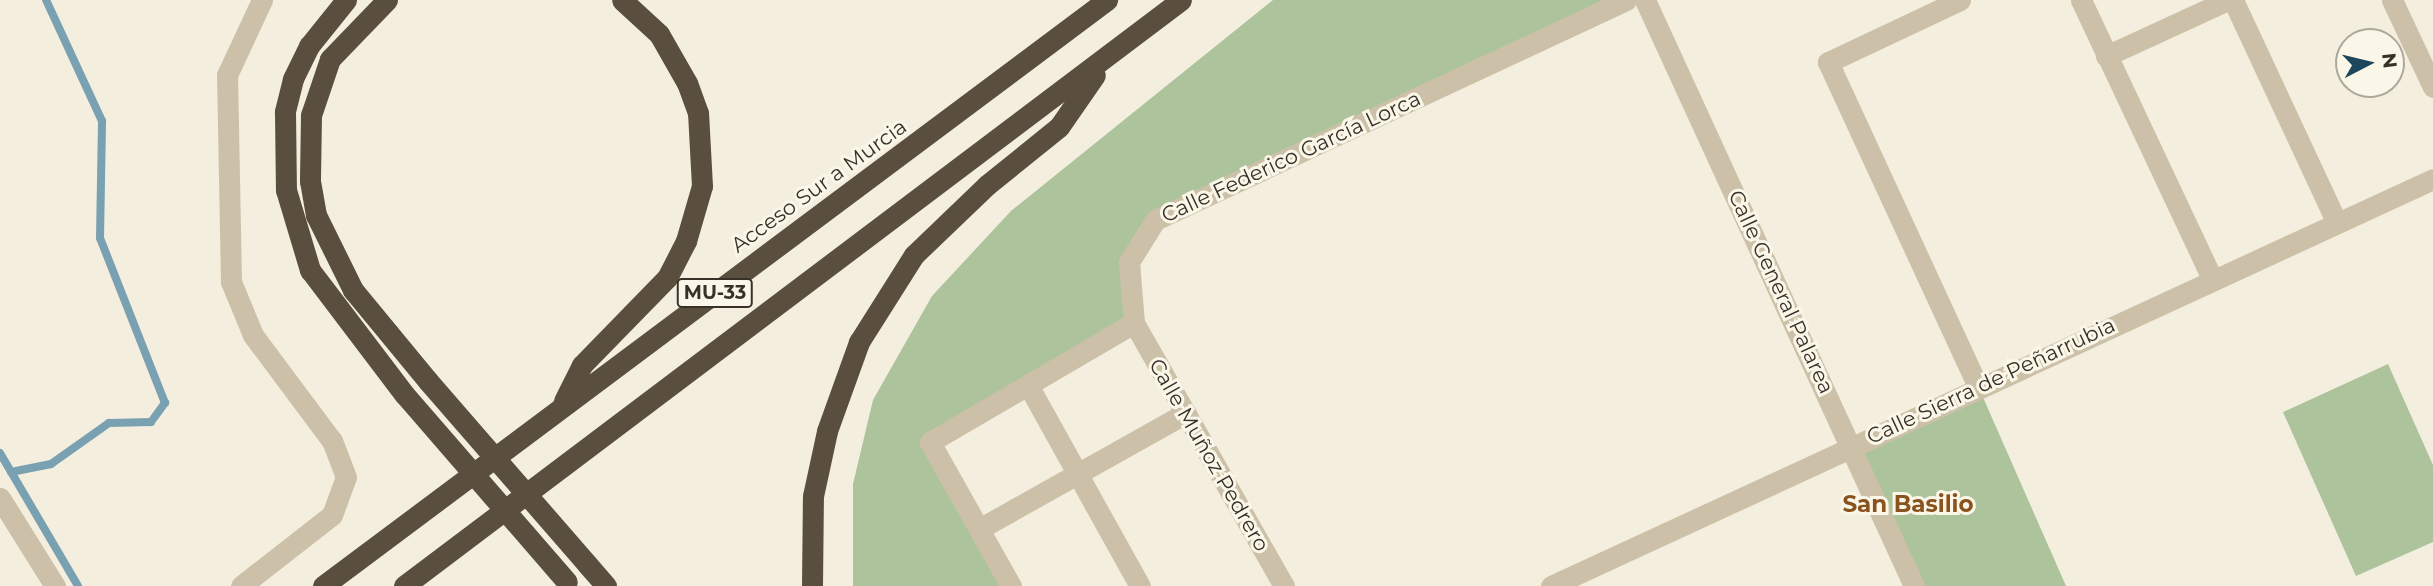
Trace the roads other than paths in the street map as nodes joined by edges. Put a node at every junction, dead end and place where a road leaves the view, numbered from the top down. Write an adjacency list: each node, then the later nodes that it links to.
1 (262, 0): 30 (street)
2 (346, 0): 28 (highway, bridge)
3 (387, 0): 33 (highway, bridge)
4 (622, 0): 22 (highway)
5 (1107, 0): 22 (highway, Acceso Sur a Murcia / MU-33)
6 (1181, 0): 14 (highway, MU-33)
7 (1626, 0): 19 (street, Calle Federico García Lorca)
8 (1645, 0): 24 (street, Calle General Palarea)
9 (2081, 0): 13 (street)
10 (2230, 0): 13 (street); 17 (street)
11 (2392, 0): 15 (street)
12 (1951, 2): 21 (street)
13 (2106, 56): 18 (street)
14 (1106, 59): 32 (highway, MU-33); 34 (highway)
15 (2433, 87)
16 (2433, 179): 17 (street, Calle Sierra de Peñarrubia)
17 (2337, 223): 18 (street, Calle Sierra de Peñarrubia)
18 (2212, 279): 21 (street, Calle Sierra de Peñarrubia)
19 (1134, 323): 20 (street); 23 (street, Calle Muñoz Pedrero)
20 (1028, 385): 25 (street); 27 (street)
21 (1978, 386): 24 (street, Calle Sierra de Peñarrubia)
22 (561, 405): 31 (highway, Acceso Sur a Murcia / MU-33)
23 (1186, 413): 25 (street); 37 (street, Calle Muñoz Pedrero)
24 (1852, 445): 38 (street, Calle Sierra de Peñarrubia); 39 (street, Calle General Palarea)
25 (1076, 473): 27 (street); 36 (street)
26 (0, 498): 29 (street)
27 (979, 528): 35 (street)
28 (568, 584)
29 (55, 586)
30 (240, 586)
31 (323, 586)
32 (404, 586)
33 (606, 586)
34 (812, 586)
35 (1011, 586)
36 (1140, 586)
37 (1284, 586)
38 (1551, 586)
39 (1914, 586)

